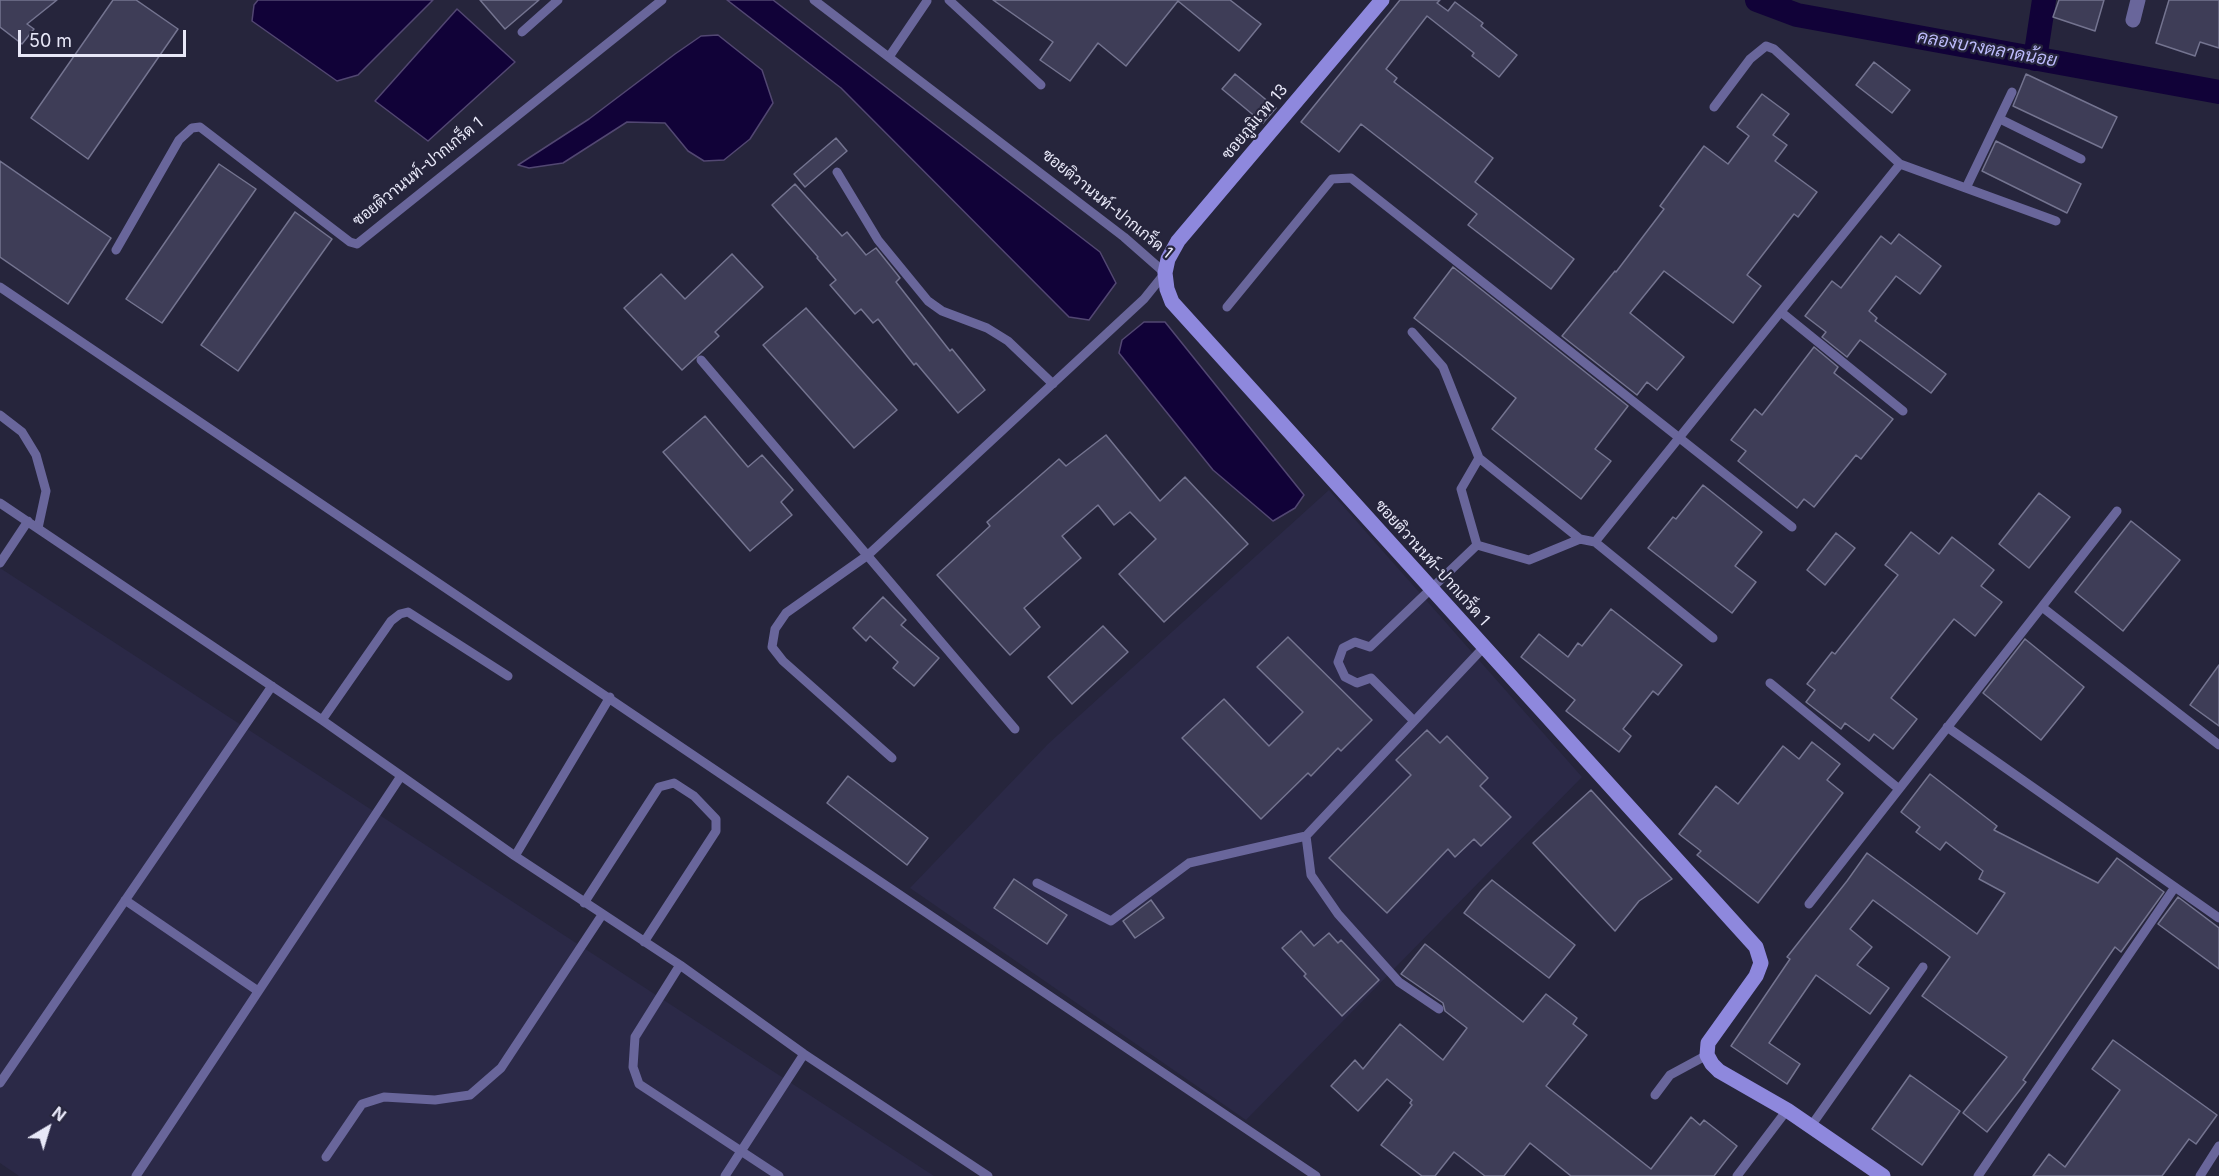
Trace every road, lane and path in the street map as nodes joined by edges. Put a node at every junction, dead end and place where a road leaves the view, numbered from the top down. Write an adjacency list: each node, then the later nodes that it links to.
1 (558, 0): 9 (lane)
2 (662, 0): 20 (lane, ซอยติวานนท์-ปากเกร็ด 1)
3 (814, 0): 10 (lane, ซอยติวานนท์-ปากเกร็ด 1)
4 (928, 0): 10 (lane)
5 (949, 0): 11 (lane)
6 (1382, 0): 21 (street, ซอยภูมิเวท 13)
7 (2138, 0): 8 (street)
8 (2133, 20)
9 (522, 32)
10 (889, 57): 21 (lane, ซอยติวานนท์-ปากเกร็ด 1)
11 (1041, 85)
12 (2012, 92): 14 (lane)
13 (1714, 107): 16 (lane)
14 (2000, 119): 15 (lane); 18 (lane)
15 (2081, 159)
16 (1900, 164): 18 (lane); 24 (lane)
17 (837, 172): 27 (lane)
18 (1966, 188): 19 (lane)
19 (2056, 221)
20 (116, 250)
21 (1165, 273): 27 (lane); 42 (street, ซอยติวานนท์-ปากเกร็ด 1)
22 (0, 287): 49 (lane)
23 (1227, 308): 30 (lane)
24 (1781, 312): 28 (lane); 30 (lane)
25 (1412, 332): 31 (lane)
26 (701, 360): 40 (lane)
27 (1053, 384): 40 (lane)
28 (1903, 411)
29 (0, 415): 36 (lane)
30 (1680, 438): 35 (lane); 38 (lane)
31 (1479, 458): 37 (lane); 39 (lane)
32 (0, 503): 34 (lane)
33 (2117, 511): 43 (lane)
34 (28, 521): 36 (lane); 41 (lane)
35 (1792, 526)
36 (38, 528): 48 (lane)
37 (1580, 539): 38 (lane); 39 (lane)
38 (1595, 542): 44 (lane)
39 (1477, 545): 42 (lane)
40 (868, 555): 53 (lane); 55 (lane)
41 (0, 563)
42 (1431, 588): 45 (street, ซอยติวานนท์-ปากเกร็ด 1); 51 (lane)
43 (2042, 607): 52 (lane); 54 (lane)
44 (1713, 638)
45 (1484, 648): 51 (lane); 73 (street, ซอยติวานนท์-ปากเกร็ด 1)
46 (508, 676): 50 (lane)
47 (1770, 683): 57 (lane)
48 (272, 686): 50 (lane); 62 (lane)
49 (610, 697): 59 (lane); 86 (lane)
50 (322, 720): 56 (lane)
51 (1414, 721): 58 (lane)
52 (1947, 728): 57 (lane); 61 (lane)
53 (1015, 729)
54 (2219, 745)
55 (892, 758)
56 (401, 776): 59 (lane); 70 (lane)
57 (1899, 789): 64 (lane)
58 (1306, 836): 60 (lane); 71 (lane)
59 (515, 856): 63 (lane)
60 (1037, 883)
61 (2175, 887): 66 (lane); 89 (lane)
62 (125, 900): 70 (lane); 74 (lane)
63 (584, 903): 65 (lane); 67 (lane)
64 (1809, 904)
65 (602, 915): 67 (lane); 80 (lane)
66 (2219, 918)
67 (644, 942): 68 (lane)
68 (680, 965): 72 (lane); 79 (lane)
69 (1923, 968): 77 (lane)
70 (258, 991): 82 (lane)
71 (1439, 1009)
72 (804, 1054): 79 (lane); 85 (lane)
73 (1707, 1055): 75 (lane); 76 (street)
74 (0, 1083)
75 (1655, 1095)
76 (1786, 1110): 77 (street); 87 (lane)
77 (1811, 1126): 88 (street)
78 (2219, 1146): 81 (lane)
79 (742, 1152): 83 (lane); 84 (lane)
80 (326, 1157)
81 (2204, 1174)
82 (136, 1176)
83 (725, 1176)
84 (779, 1176)
85 (988, 1176)
86 (1316, 1176)
87 (1737, 1176)
88 (1884, 1176)
89 (1978, 1176)

